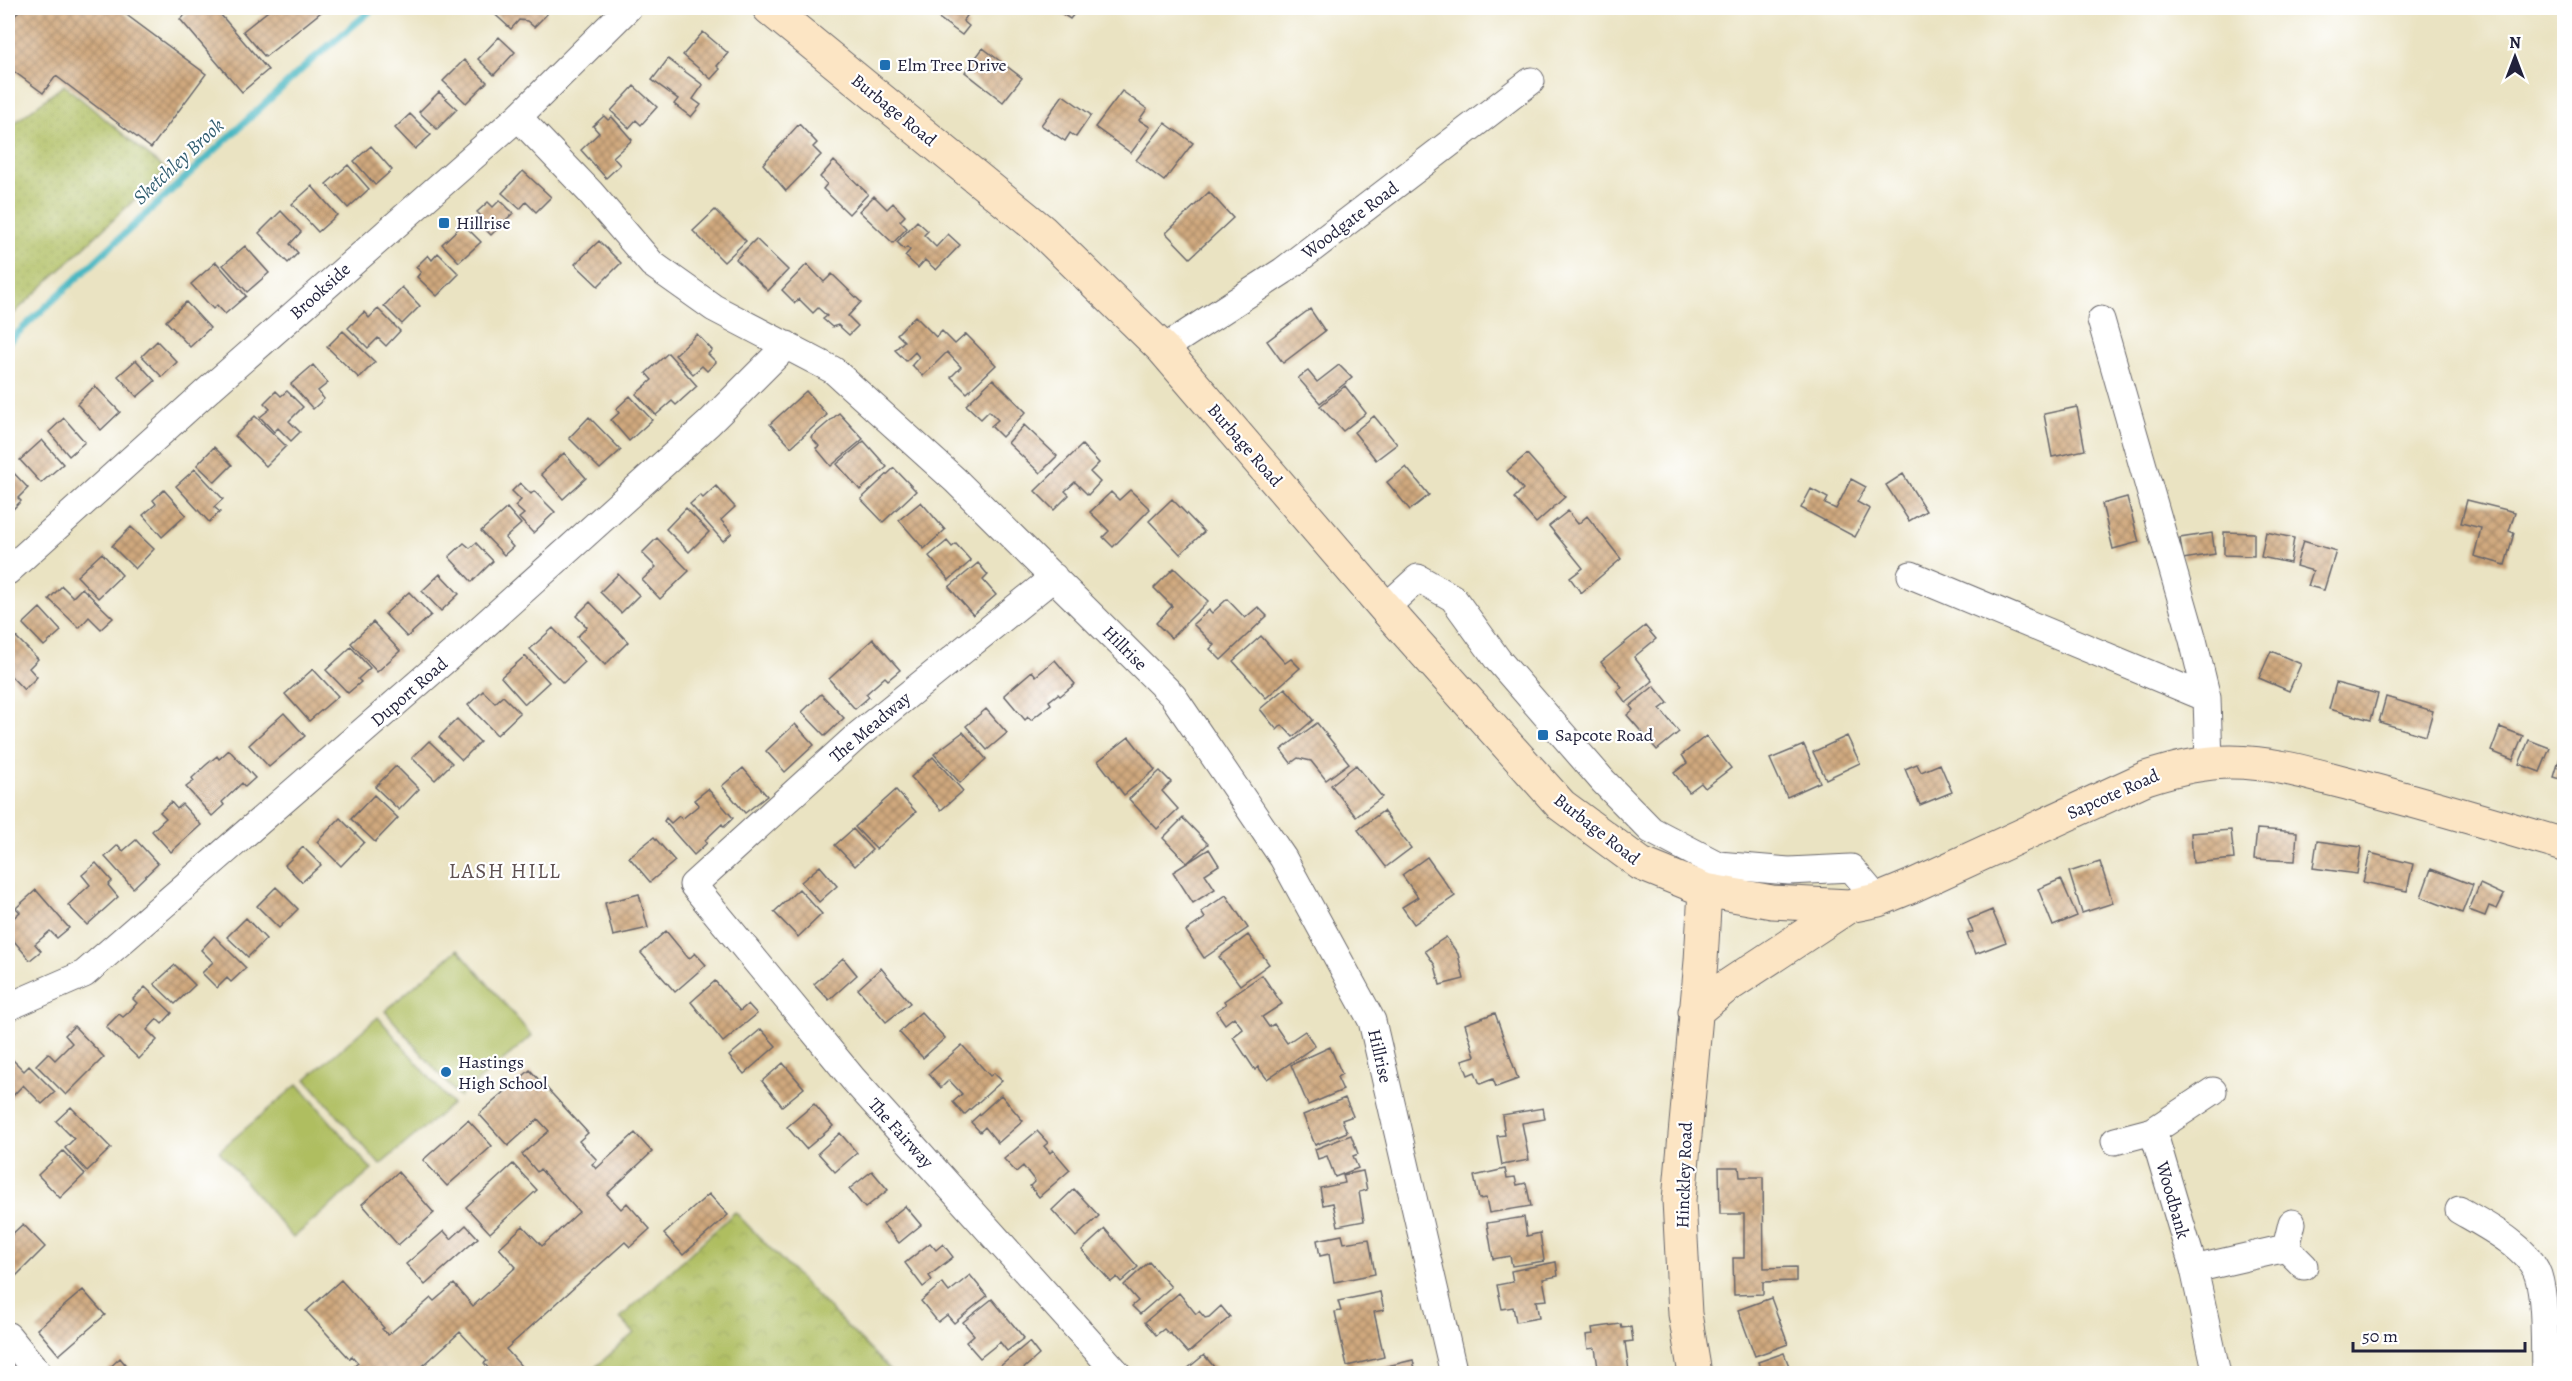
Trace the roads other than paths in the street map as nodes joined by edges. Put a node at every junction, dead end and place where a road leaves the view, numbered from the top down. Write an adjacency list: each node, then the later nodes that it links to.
1 (628, 8): 4 (street, Brookside)
2 (768, 8): 7 (main road, Burbage Road)
3 (1531, 81): 7 (street, Woodgate Road)
4 (519, 117): 6 (street, Hillrise); 8 (street, Brookside)
5 (2101, 320): 12 (street)
6 (787, 345): 10 (street, Hillrise); 18 (street, Duport Road)
7 (1162, 348): 11 (main road, Burbage Road)
8 (8, 571)
9 (1911, 575): 12 (street)
10 (1054, 577): 15 (street, The Meadway); 29 (street, Hillrise)
11 (1385, 608): 16 (main road, Burbage Road); 17 (street)
12 (2206, 698): 13 (street)
13 (2209, 763): 14 (main road, Sapcote Road); 17 (main road, Sapcote Road)
14 (2565, 845)
15 (693, 885): 28 (street, The Fairway)
16 (1705, 890): 17 (main road, Sapcote Road); 19 (main road, Hinckley Road)
17 (1864, 903): 19 (main road)
18 (8, 1007)
19 (1695, 1012): 30 (main road, Hinckley Road)
20 (2213, 1091): 21 (street)
21 (2153, 1131): 22 (street); 25 (street, Woodbank)
22 (2115, 1142)
23 (2459, 1210): 32 (street)
24 (2294, 1246): 25 (street)
25 (2194, 1269): 31 (street, Woodbank)
26 (8, 1336): 27 (street)
27 (39, 1374)
28 (1118, 1374)
29 (1454, 1374)
30 (1695, 1374)
31 (2217, 1374)
32 (2545, 1374)

